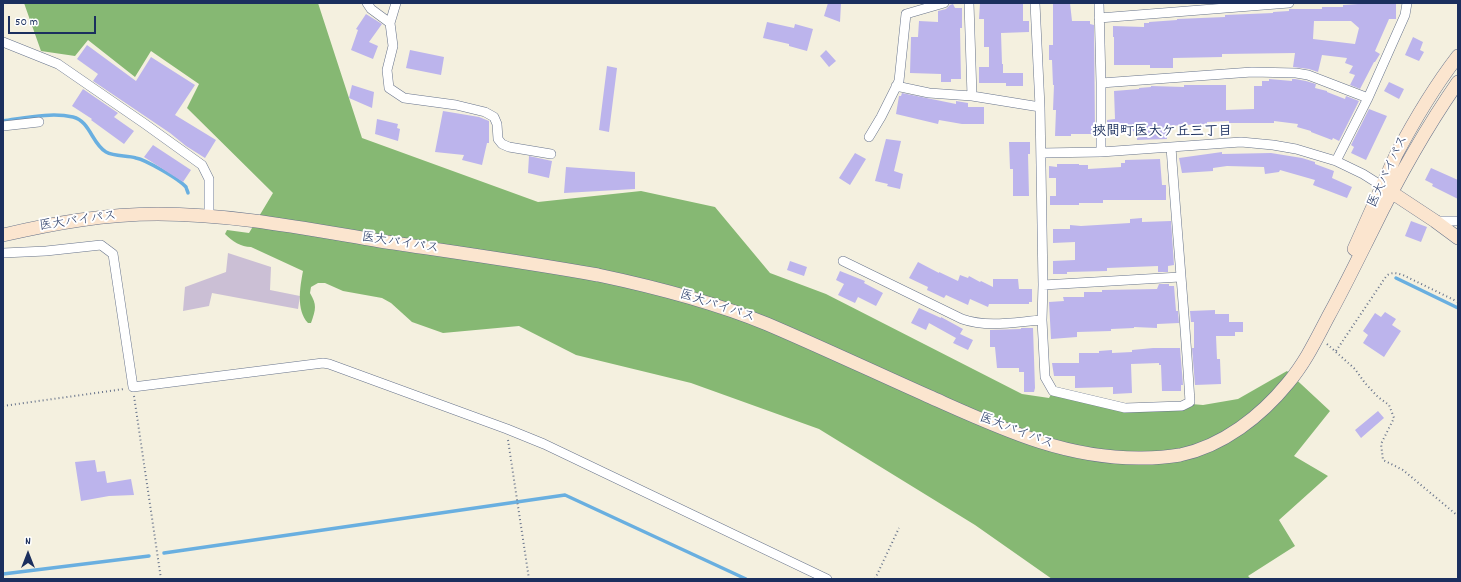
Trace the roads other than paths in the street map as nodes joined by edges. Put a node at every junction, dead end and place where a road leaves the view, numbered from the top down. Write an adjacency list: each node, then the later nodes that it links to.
1 (367, 3): 10 (street)
2 (396, 3): 10 (street)
3 (944, 3): 15 (street)
4 (969, 3): 16 (street)
5 (1035, 3): 18 (street)
6 (1099, 3): 9 (street)
7 (1289, 3): 9 (street)
8 (1407, 3): 17 (street)
9 (1100, 18): 14 (street)
10 (390, 23): 25 (street)
11 (3, 42): 28 (street)
12 (1458, 56): 27 (main road, 医大バイパス)
13 (1458, 82): 27 (main road, 医大バイパス)
14 (1102, 83): 17 (street); 23 (street)
15 (896, 86): 16 (street); 21 (street)
16 (972, 96): 18 (street)
17 (1368, 98): 26 (street)
18 (1040, 107): 24 (street)
19 (39, 122): 20 (street)
20 (3, 126)
21 (869, 136)
22 (1171, 147): 23 (street); 26 (street); 35 (street)
23 (1101, 152): 24 (street)
24 (1040, 153): 36 (street)
25 (551, 154)
26 (1336, 161): 27 (street)
27 (1387, 189): 28 (main road, 医大バイパス); 29 (main road)
28 (209, 216): 31 (main road, 医大バイパス)
29 (1435, 221): 30 (street); 32 (main road)
30 (1458, 221)
31 (3, 235)
32 (1458, 238)
33 (3, 253): 38 (street)
34 (843, 261): 37 (street)
35 (1180, 277): 36 (street); 37 (street)
36 (1044, 285): 37 (street)
37 (1042, 320)
38 (827, 579)

